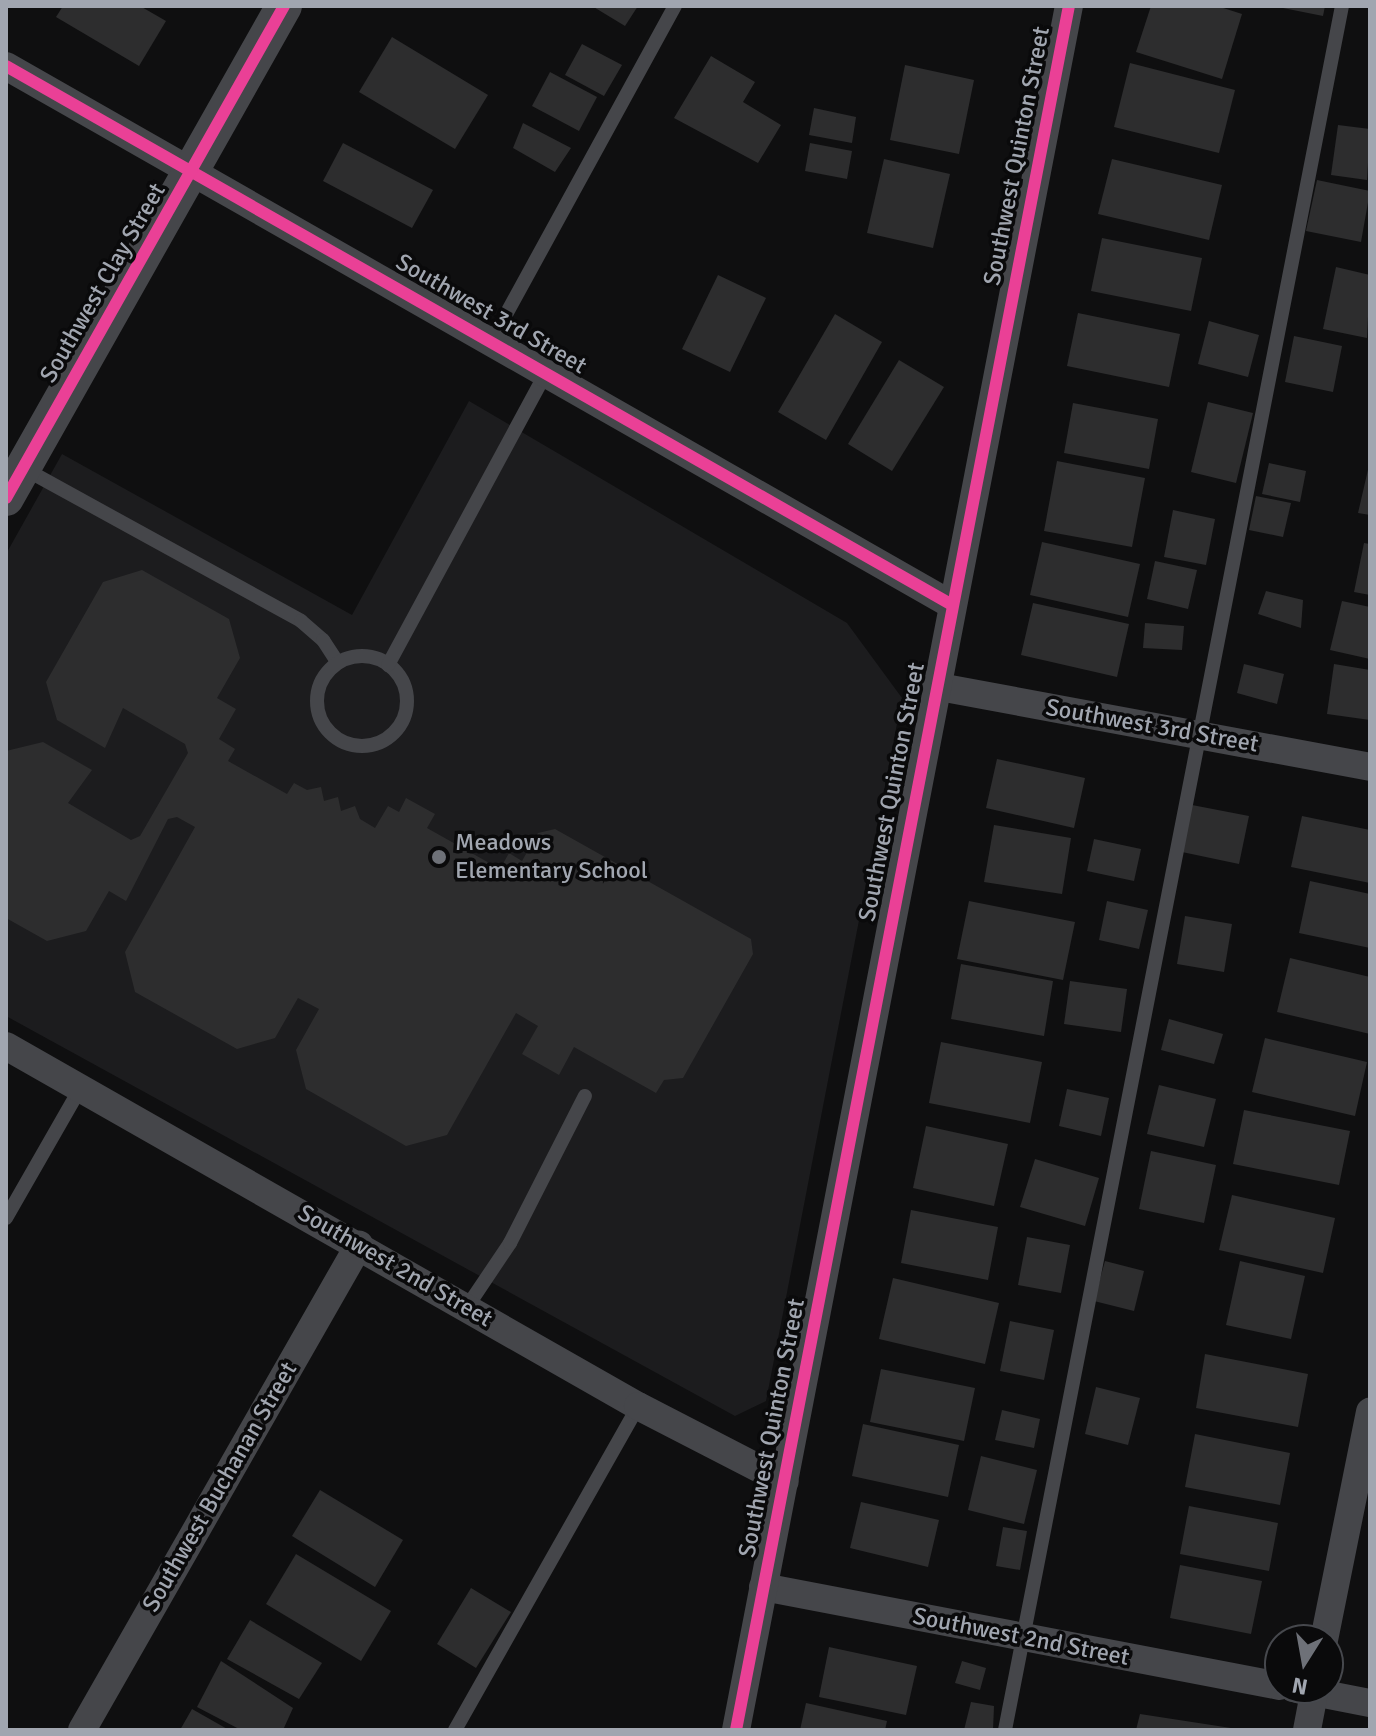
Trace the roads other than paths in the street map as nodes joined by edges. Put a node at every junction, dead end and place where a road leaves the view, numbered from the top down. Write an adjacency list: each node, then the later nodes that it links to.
1 (284, 6): 6 (street, Southwest Clay Street)
2 (675, 6): 7 (lane)
3 (1069, 6): 10 (street, Southwest Quinton Street)
4 (1342, 6): 14 (lane)
5 (6, 66): 6 (street, Southwest 3rd Street)
6 (193, 170): 7 (street, Southwest 3rd Street); 9 (street, Southwest Clay Street)
7 (492, 340): 8 (street, Southwest 3rd Street)
8 (547, 371): 10 (street, Southwest 3rd Street); 12 (lane)
9 (14, 483): 11 (lane)
10 (952, 605): 13 (street, Southwest Quinton Street)
11 (338, 663): 12 (lane); 12 (lane)
12 (388, 665)
13 (934, 686): 14 (street, Southwest 3rd Street); 24 (street, Southwest Quinton Street)
14 (1200, 733): 15 (street, Southwest 3rd Street); 27 (lane)
15 (1370, 767)
16 (6, 1046): 17 (street, Southwest 2nd Street)
17 (81, 1087): 19 (lane); 20 (street, Southwest 2nd Street)
18 (585, 1096): 21 (lane)
19 (6, 1218)
20 (359, 1245): 21 (street, Southwest 2nd Street); 32 (street, Southwest Buchanan Street)
21 (467, 1307): 22 (street, Southwest 2nd Street)
22 (638, 1406): 24 (street, Southwest 2nd Street); 33 (lane)
23 (1370, 1412): 26 (street)
24 (785, 1482): 25 (street, Southwest Quinton Street)
25 (763, 1587): 27 (street, Southwest 2nd Street); 34 (street, Southwest Quinton Street)
26 (1327, 1624)
27 (1023, 1638): 28 (street, Southwest 2nd Street); 35 (lane)
28 (1264, 1683)
29 (1344, 1697): 30 (street)
30 (1370, 1703)
31 (1307, 1704): 36 (street)
32 (82, 1730)
33 (455, 1730)
34 (736, 1730)
35 (1005, 1730)
36 (1307, 1730)

